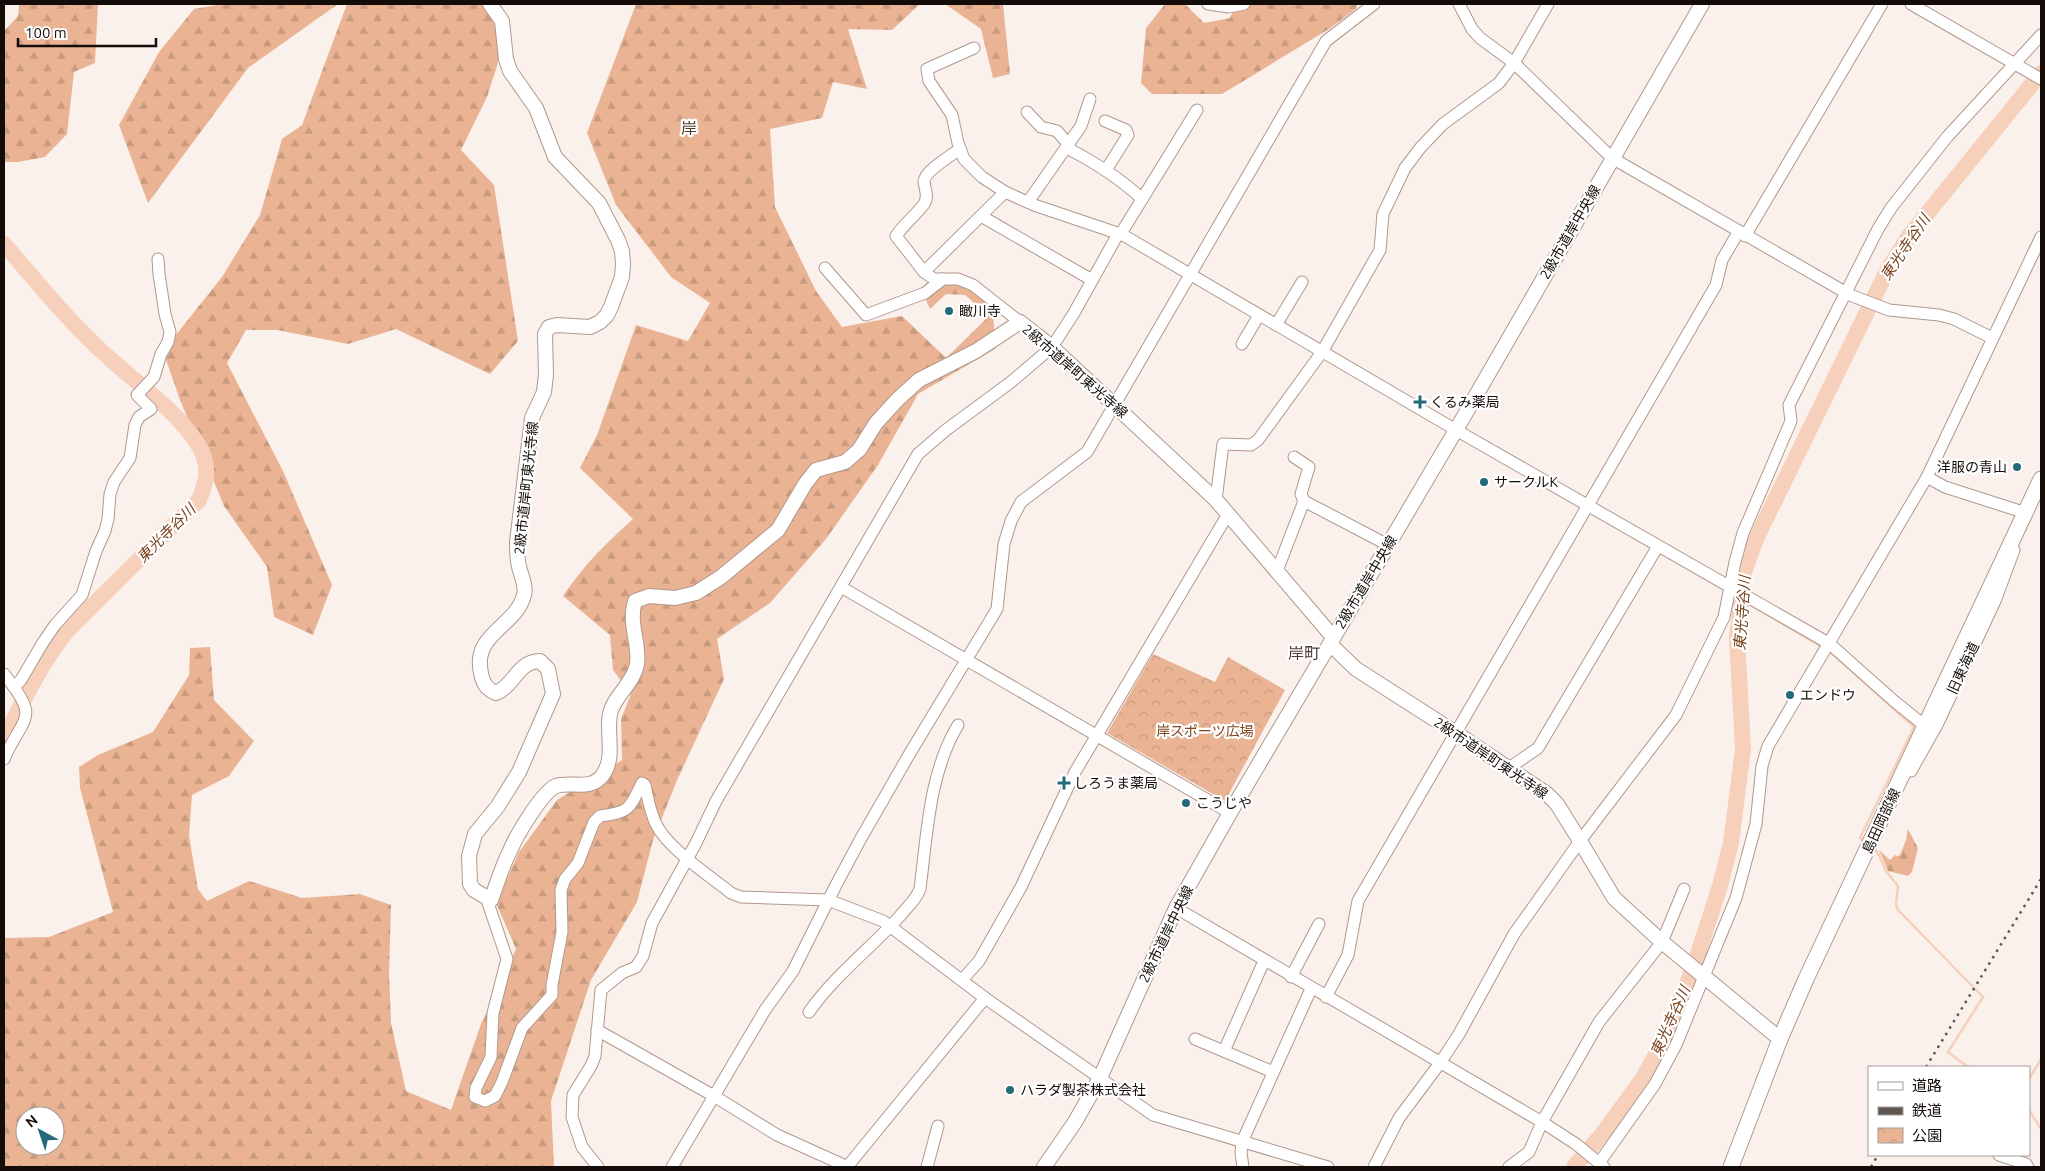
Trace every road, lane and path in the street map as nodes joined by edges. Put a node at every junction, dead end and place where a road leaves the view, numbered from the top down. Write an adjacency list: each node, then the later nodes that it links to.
1 (490, 4): 76 (street, 2級市道岸町東光寺線)
2 (1208, 4): 3 (street)
3 (1244, 4)
4 (1374, 4): 33 (street)
5 (1460, 4): 12 (street)
6 (1548, 4): 12 (street)
7 (1702, 4): 21 (street, 2級市道岸中央線)
8 (1882, 4): 27 (street)
9 (1911, 4): 13 (street)
10 (2041, 35): 13 (street)
11 (974, 48): 20 (street)
12 (1514, 63): 21 (street); 44 (street)
13 (2015, 65): 14 (street); 37 (street)
14 (2041, 79)
15 (1090, 99): 19 (street)
16 (1197, 110): 24 (street)
17 (1027, 112): 19 (street)
18 (1105, 121): 22 (street)
19 (1068, 146): 22 (street); 25 (street)
20 (960, 149): 23 (street); 32 (street)
21 (1612, 158): 27 (street); 46 (street, 2級市道岸中央線)
22 (1106, 170): 24 (street)
23 (1006, 192): 25 (street); 26 (street)
24 (1142, 199): 28 (street)
25 (1028, 202): 28 (street)
26 (981, 216): 32 (street); 35 (street)
27 (1742, 233): 37 (street); 52 (street)
28 (1119, 234): 33 (street); 35 (street)
29 (2041, 237): 41 (street)
30 (158, 259): 64 (street)
31 (825, 268): 34 (street)
32 (924, 272): 34 (street)
33 (1190, 274): 38 (street); 45 (street)
34 (943, 279): 39 (street)
35 (1092, 280): 43 (street)
36 (1302, 282): 40 (street)
37 (1848, 294): 41 (street); 59 (street)
38 (1259, 315): 40 (street); 42 (street)
39 (1020, 322): 43 (street, 2級市道岸町東光寺線); 76 (street, 2級市道岸町東光寺線)
40 (1276, 325): 44 (street)
41 (1992, 338): 48 (street)
42 (1242, 344)
43 (1052, 347): 45 (street, 2級市道岸町東光寺線); 58 (street)
44 (1322, 352): 46 (street); 50 (street)
45 (1115, 404): 50 (street, 2級市道岸町東光寺線); 62 (street)
46 (1456, 430): 52 (street); 55 (street, 2級市道岸中央線)
47 (1294, 457): 51 (street)
48 (1927, 477): 53 (street); 61 (street)
49 (2041, 479): 53 (main road, 島田岡部線)
50 (1216, 500): 54 (street, 2級市道岸町東光寺線)
51 (1304, 501): 55 (street); 57 (street)
52 (1588, 506): 56 (street); 67 (street)
53 (2026, 513): 66 (main road, 島田岡部線); 72 (street, 旧東海道)
54 (1228, 514): 57 (street, 2級市道岸町東光寺線); 68 (street)
55 (1388, 545): 60 (street, 2級市道岸中央線)
56 (1658, 546): 59 (street); 70 (street)
57 (1277, 571): 60 (street, 2級市道岸町東光寺線)
58 (842, 586): 62 (street); 74 (street)
59 (1732, 588): 61 (street); 73 (street)
60 (1331, 640): 67 (street, 2級市道岸町東光寺線); 71 (street, 2級市道岸中央線)
61 (1830, 644): 66 (street); 83 (street)
62 (967, 660): 68 (street); 77 (street)
63 (4, 674): 64 (street)
64 (15, 688): 69 (street)
65 (958, 725): 80 (street)
66 (1925, 726): 72 (main road, 島田岡部線)
67 (1456, 733): 70 (street, 2級市道岸町東光寺線); 87 (street)
68 (1096, 736): 71 (street); 85 (street)
69 (4, 759)
70 (1509, 768): 73 (street, 2級市道岸町東光寺線)
71 (1230, 813): 78 (street, 2級市道岸中央線)
72 (1883, 815): 92 (main road, 島田岡部線)
73 (1580, 841): 81 (street, 2級市道岸町東光寺線); 94 (street)
74 (688, 858): 76 (street); 77 (street); 90 (street)
75 (1684, 889): 81 (street)
76 (486, 898)
77 (828, 900): 80 (street); 97 (street)
78 (1176, 908): 82 (street); 96 (street, 2級市道岸中央線)
79 (1319, 924): 84 (street)
80 (890, 927): 85 (street); 89 (street)
81 (1662, 942): 83 (street, 2級市道岸町東光寺線); 98 (street)
82 (1264, 961): 84 (street); 93 (street)
83 (1700, 974): 92 (street, 2級市道岸町東光寺線); 102 (street)
84 (1291, 977): 86 (street)
85 (962, 980): 88 (street)
86 (1311, 989): 87 (street); 95 (street)
87 (1326, 997): 94 (street)
88 (985, 998): 96 (street); 105 (street)
89 (809, 1012)
90 (597, 1030): 97 (street); 103 (street)
91 (1196, 1039): 93 (street)
92 (1780, 1039): 112 (main road, 島田岡部線)
93 (1224, 1051): 95 (street)
94 (1440, 1063): 98 (street); 110 (street)
95 (1273, 1072): 100 (street)
96 (1100, 1078): 100 (street); 107 (street, 2級市道岸中央線)
97 (714, 1096): 104 (street); 105 (street)
98 (1542, 1122): 102 (street); 111 (street)
99 (938, 1126): 106 (street)
100 (1242, 1142): 108 (street); 109 (street)
101 (2002, 1156): 113 (street)
102 (1598, 1162)
103 (598, 1167)
104 (672, 1167)
105 (847, 1167)
106 (927, 1167)
107 (1044, 1167)
108 (1243, 1167)
109 (1328, 1167)
110 (1374, 1167)
111 (1509, 1167)
112 (1731, 1167)
113 (2028, 1167)

